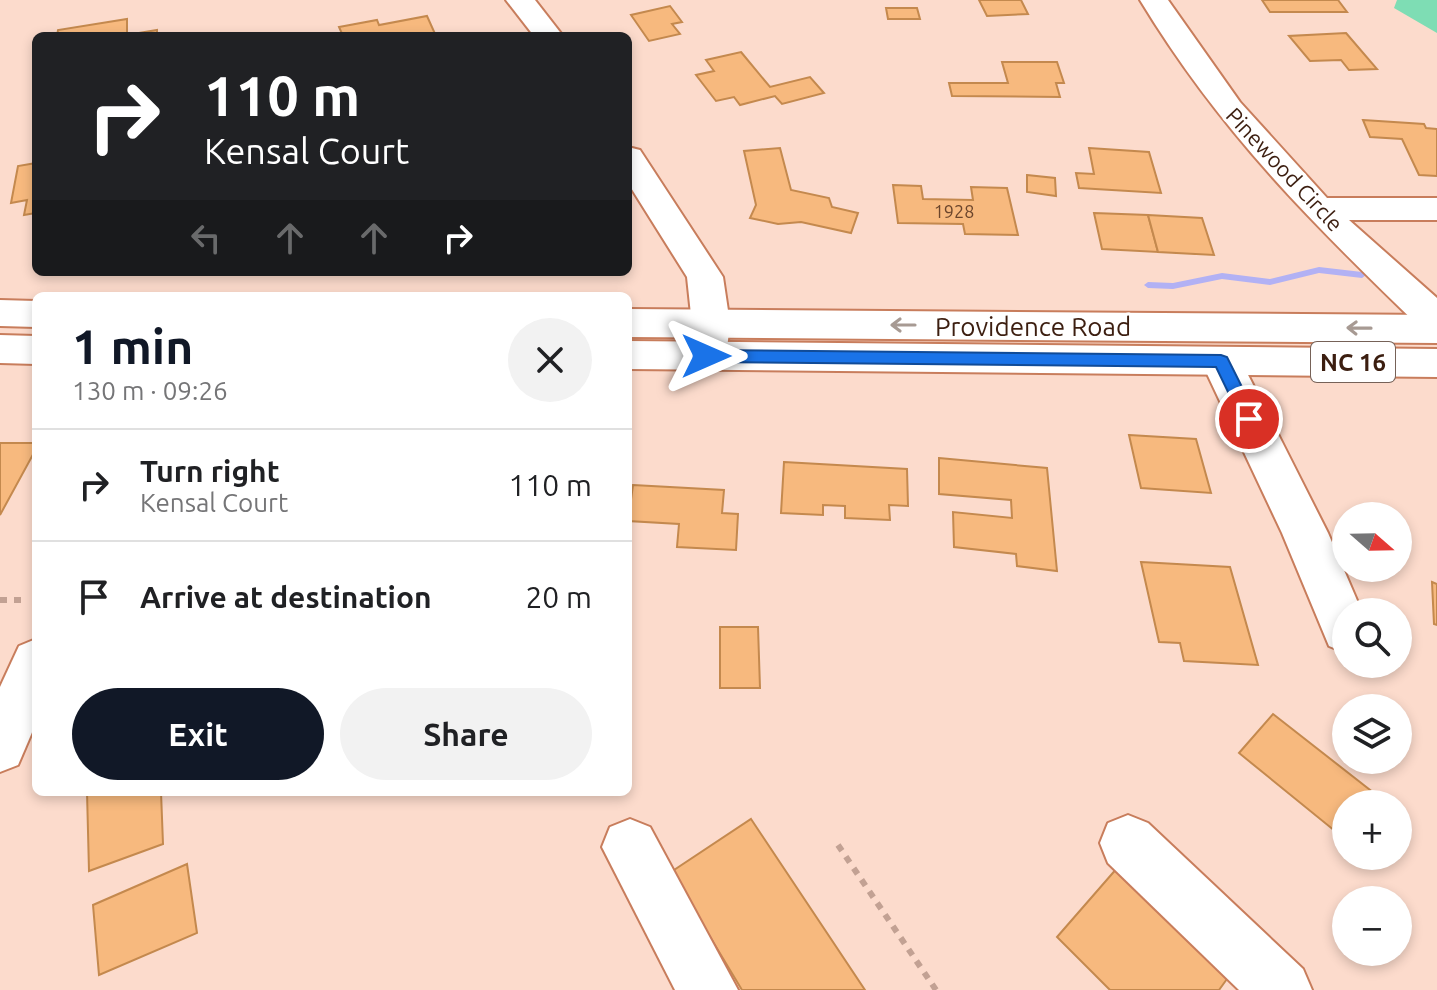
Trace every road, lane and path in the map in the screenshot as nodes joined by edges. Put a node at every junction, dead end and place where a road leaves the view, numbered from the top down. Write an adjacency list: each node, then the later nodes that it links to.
1 (520, 0): 3 (street)
2 (1154, 0): 5 (street, Pinewood Circle)
3 (546, 32)
4 (632, 163): 12 (street)
5 (1318, 209): 6 (street); 9 (street, Pinewood Circle)
6 (1437, 209)
7 (0, 313): 8 (street)
8 (32, 314)
9 (1437, 320)
10 (632, 324): 12 (street, Providence Road / NC 16)
11 (1437, 329): 12 (street, Providence Road / NC 16, one-way to 12)
12 (708, 340): 15 (street, Providence Road / NC 16); 16 (street, Providence Road / NC 16)
13 (0, 349): 14 (street)
14 (32, 350)
15 (632, 354)
16 (1221, 361): 17 (street, Providence Road / NC 16); 18 (street)
17 (1437, 363)
18 (1332, 598)
19 (0, 600): 20 (path)
20 (22, 600)
21 (32, 671): 22 (street)
22 (0, 747)
23 (1128, 843): 28 (street)
24 (838, 845): 27 (path)
25 (630, 847): 26 (street)
26 (708, 990)
27 (936, 990)
28 (1282, 990)

